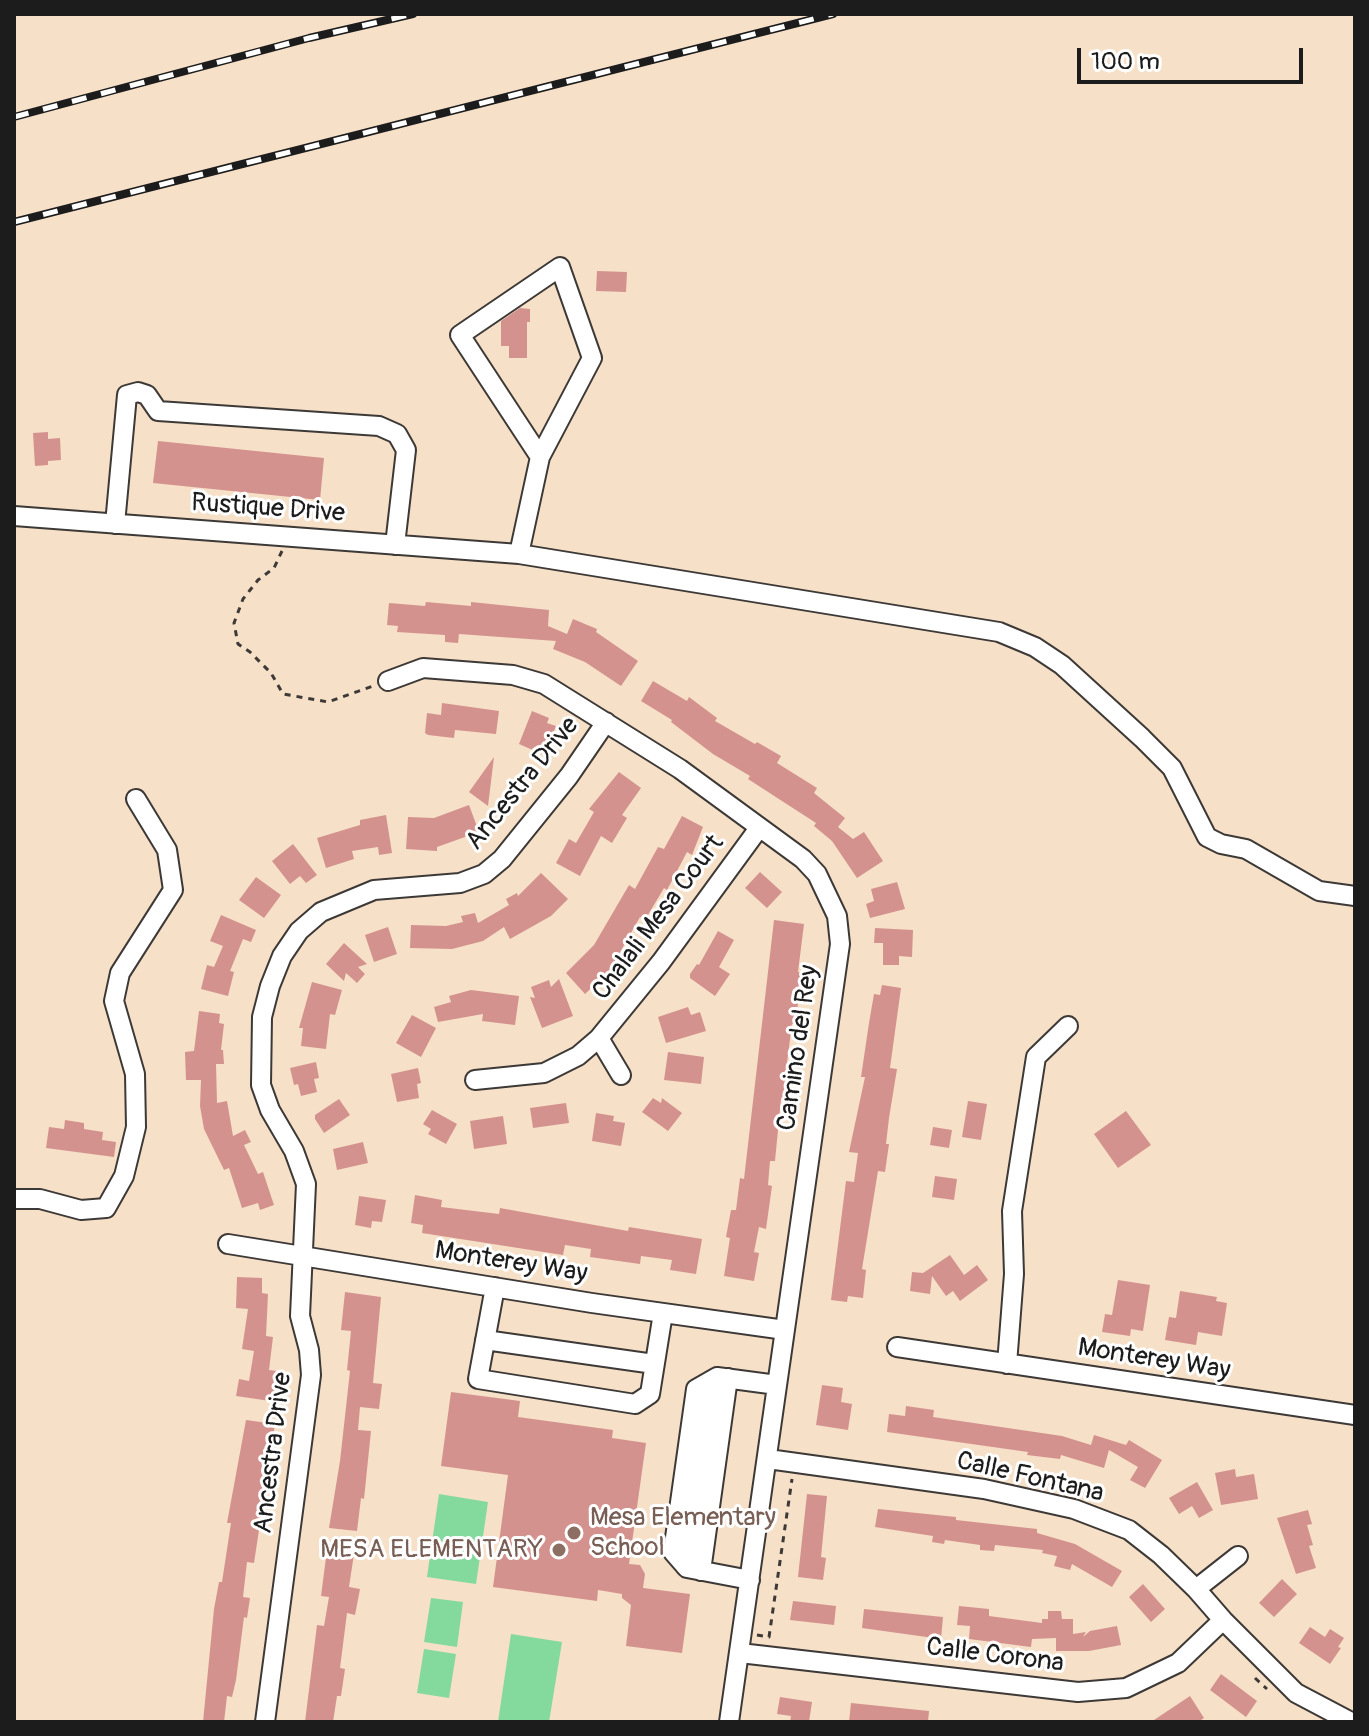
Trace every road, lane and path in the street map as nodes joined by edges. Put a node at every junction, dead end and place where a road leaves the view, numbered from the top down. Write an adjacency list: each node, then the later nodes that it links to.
1 (540, 457): 1 (street); 6 (street)
2 (14, 516): 3 (street, Rustique Drive)
3 (115, 524): 4 (street, Rustique Drive); 5 (street)
4 (285, 537): 5 (street, Rustique Drive); 7 (path)
5 (395, 545): 6 (street, Rustique Drive)
6 (519, 554): 11 (street, Rustique Drive)
7 (388, 681): 8 (street, Camino del Rey)
8 (606, 722): 10 (street, Camino del Rey); 18 (street, Ancestra Drive)
9 (136, 799): 16 (street)
10 (759, 828): 13 (street, Chalali Mesa Court); 21 (street, Camino del Rey)
11 (1355, 896)
12 (1068, 1026): 25 (street)
13 (599, 1038): 14 (street, Chalali Mesa Court); 15 (street, Chalali Mesa Court)
14 (621, 1075)
15 (475, 1080)
16 (14, 1199)
17 (228, 1244): 18 (street, Monterey Way)
18 (303, 1255): 19 (street, Monterey Way); 40 (street, Ancestra Drive)
19 (495, 1287): 20 (street, Monterey Way); 22 (street)
20 (663, 1313): 21 (street, Monterey Way); 24 (street)
21 (785, 1330): 27 (street, Camino del Rey)
22 (485, 1340): 24 (street); 24 (street)
23 (897, 1347): 25 (street, Monterey Way)
24 (654, 1364)
25 (1007, 1364): 28 (street, Monterey Way)
26 (720, 1379): 27 (street); 32 (street); 32 (street)
27 (777, 1385): 29 (street, Camino del Rey)
28 (1355, 1415)
29 (768, 1459): 33 (street, Camino del Rey); 34 (street, Calle Fontana)
30 (792, 1479): 36 (path)
31 (1238, 1556): 34 (street)
32 (693, 1568): 33 (street)
33 (750, 1580): 36 (street, Camino del Rey)
34 (1196, 1589): 35 (street, Calle Fontana)
35 (1223, 1620): 37 (street, Calle Corona); 42 (street, Calle Fontana)
36 (743, 1633): 37 (street, Camino del Rey)
37 (740, 1653): 41 (street, Camino del Rey)
38 (1253, 1675): 39 (path)
39 (1274, 1693)
40 (265, 1722)
41 (729, 1722)
42 (1351, 1722)

